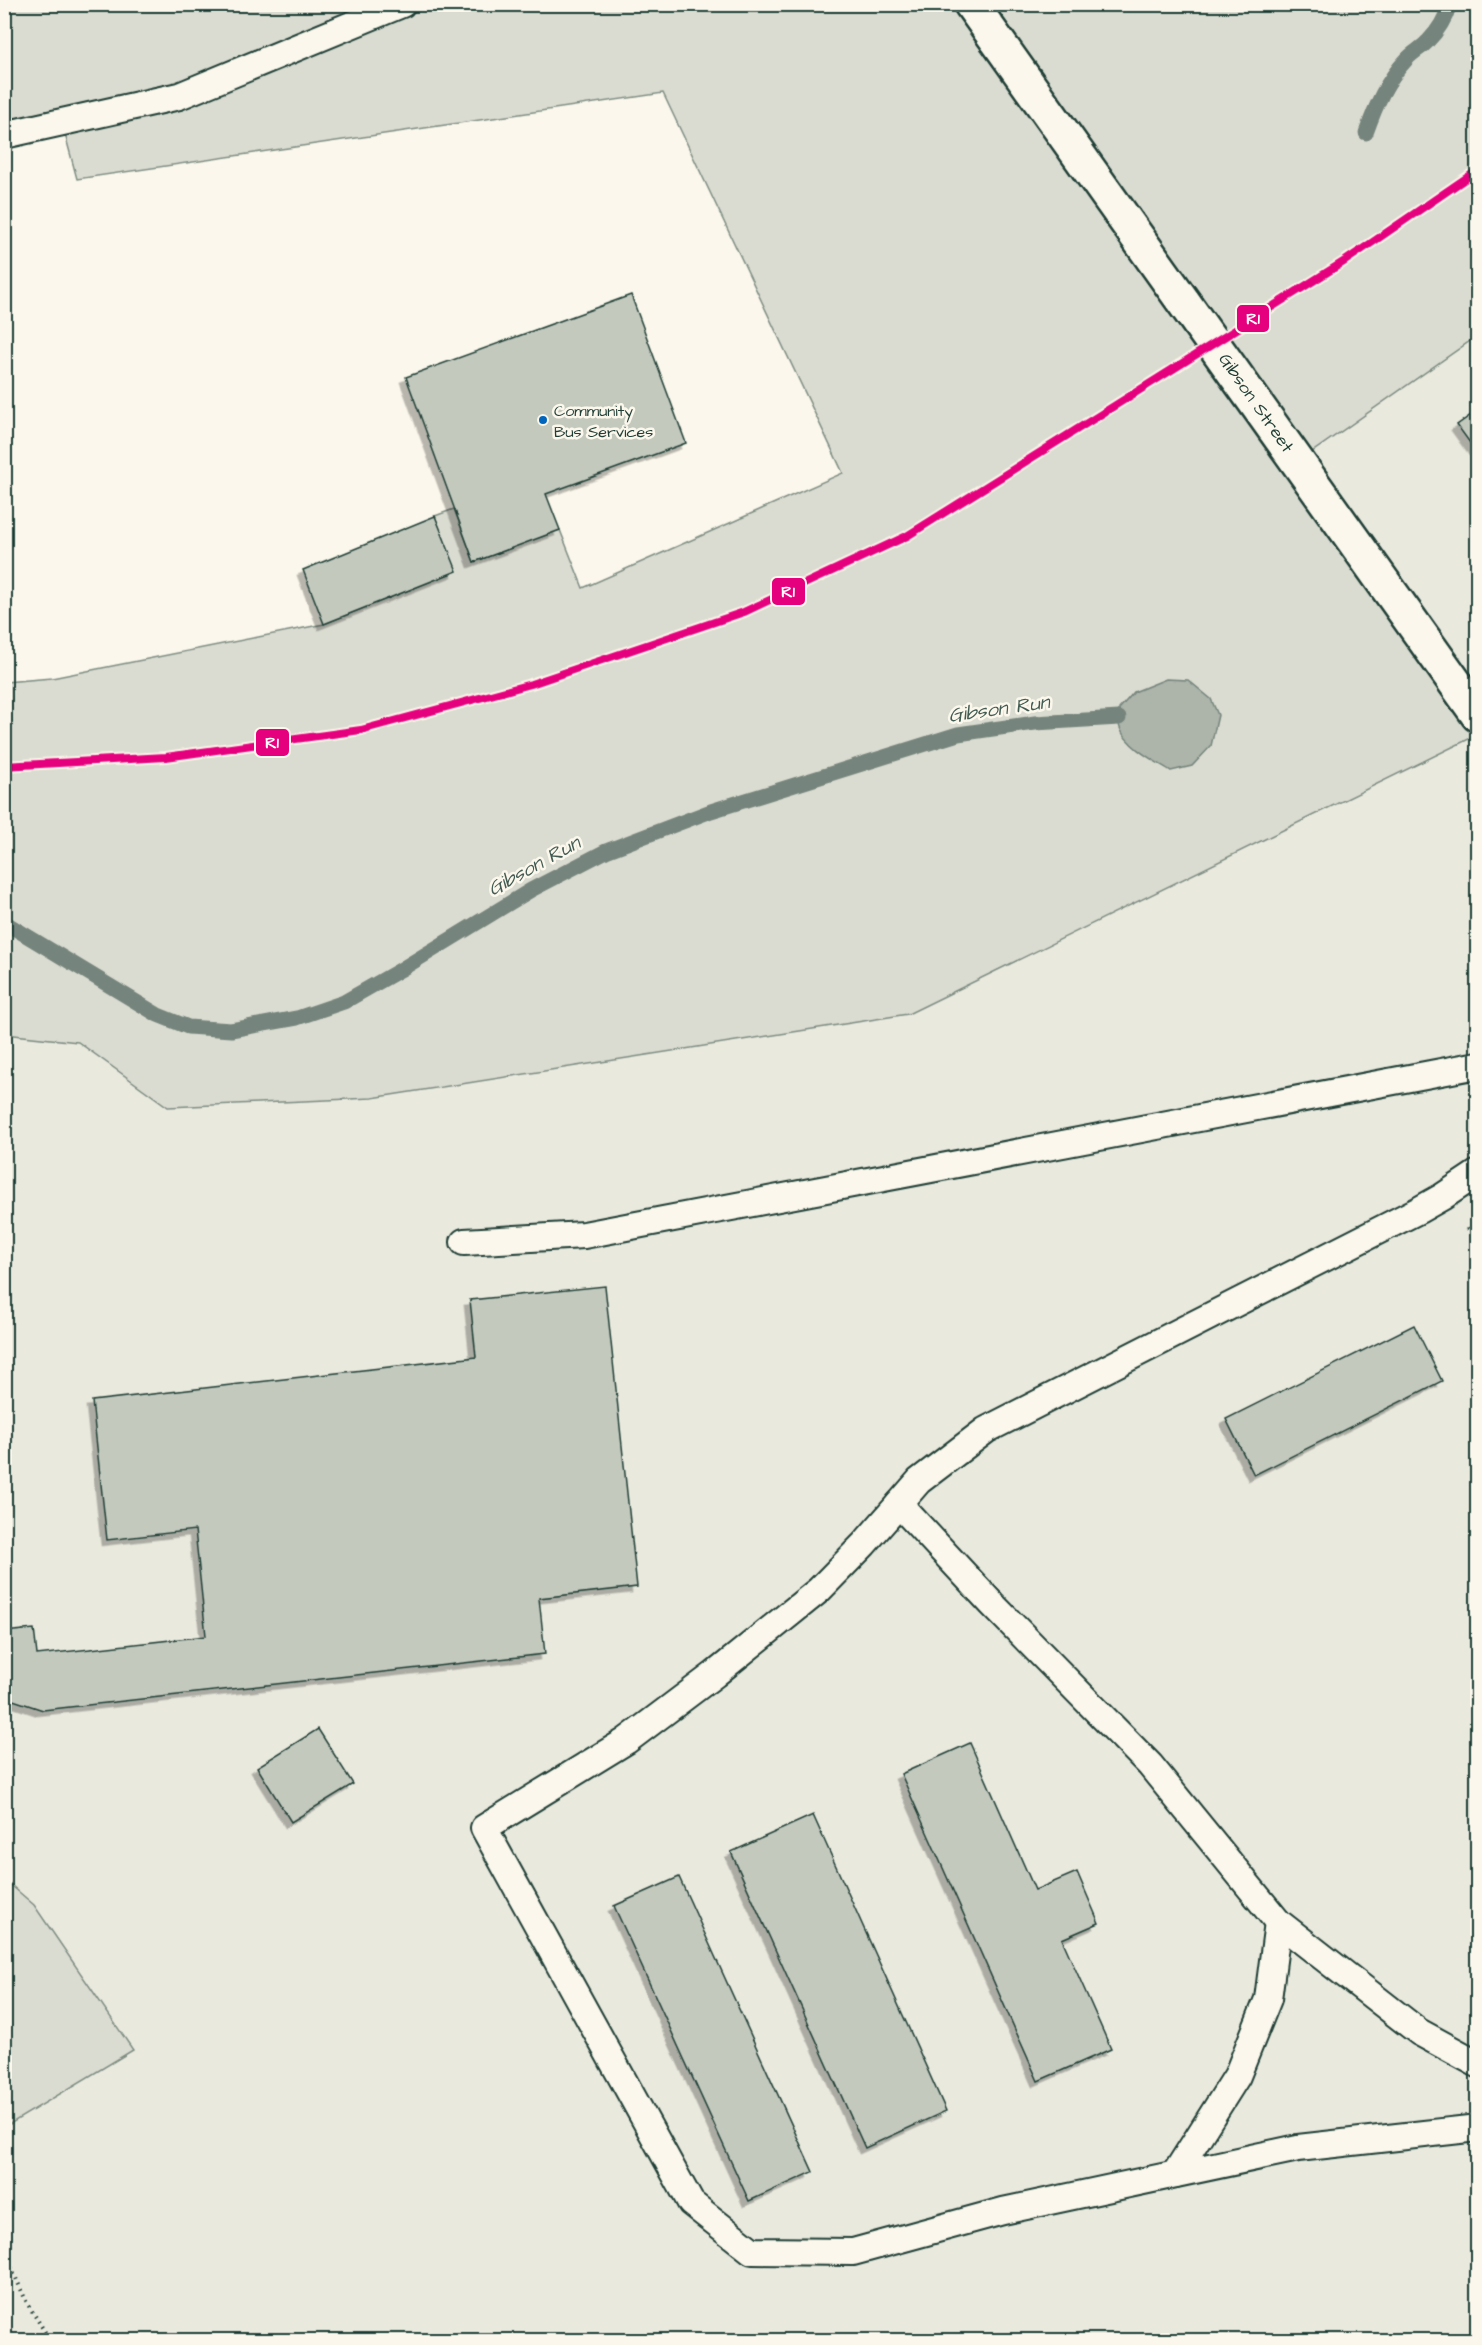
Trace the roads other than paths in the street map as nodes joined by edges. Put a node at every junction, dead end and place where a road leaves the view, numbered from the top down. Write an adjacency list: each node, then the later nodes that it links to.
1 (402, 4): 3 (lane)
2 (971, 4): 4 (street, Gibson Street)
3 (4, 135)
4 (1478, 715)
5 (1478, 1065): 7 (lane)
6 (1478, 1173): 8 (lane)
7 (464, 1242)
8 (899, 1504): 9 (lane); 12 (lane)
9 (1278, 1922): 10 (lane); 12 (lane)
10 (1478, 2064)
11 (1478, 2128): 12 (lane)
12 (1175, 2174)

